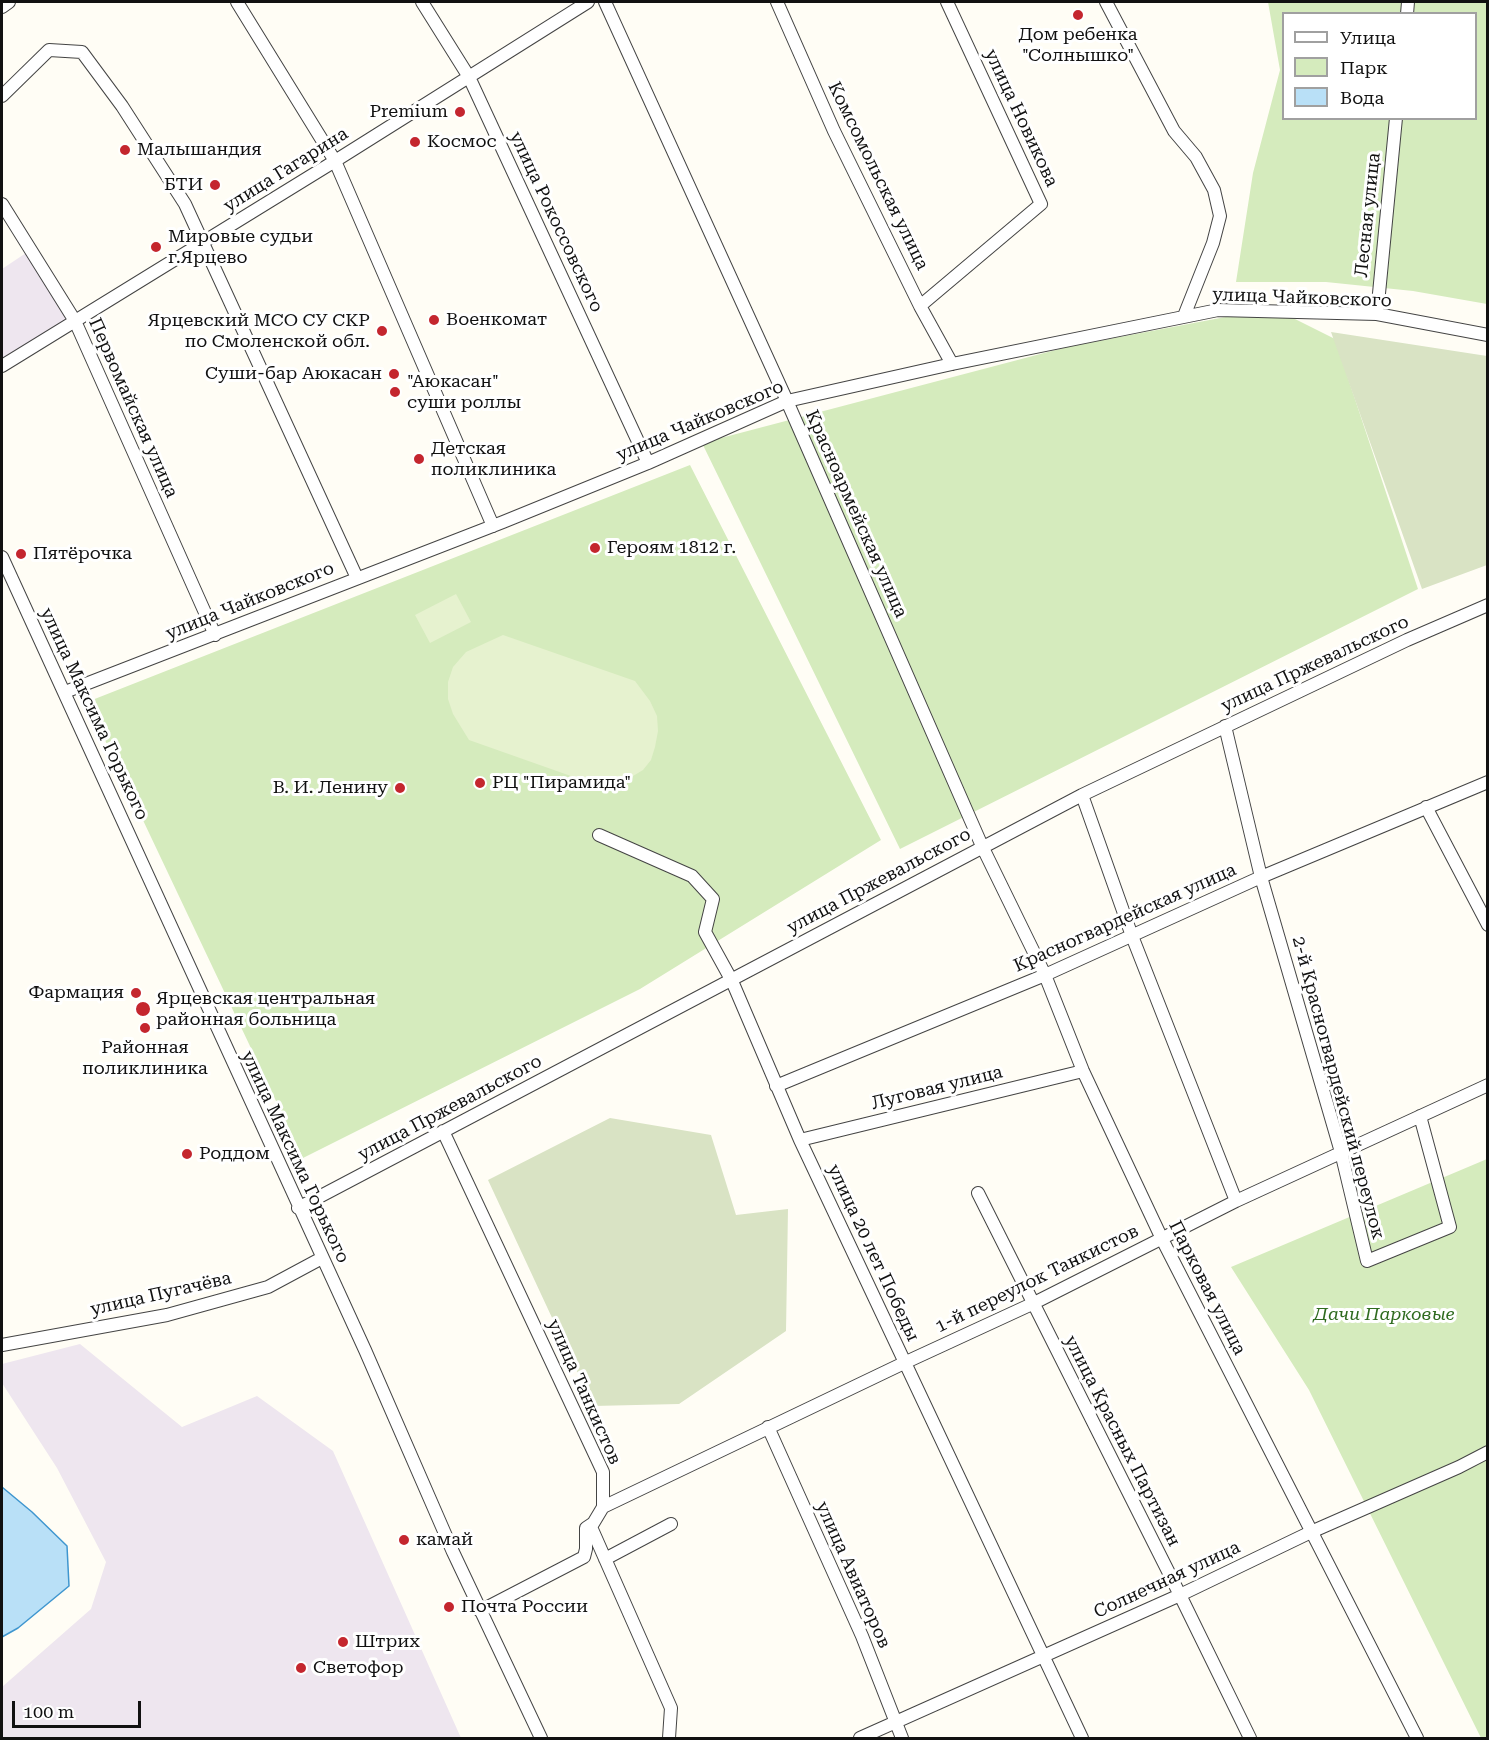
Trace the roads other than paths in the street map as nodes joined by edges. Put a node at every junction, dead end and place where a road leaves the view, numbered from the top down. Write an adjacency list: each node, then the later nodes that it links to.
1 (9, 2): 9 (street)
2 (237, 2): 13 (street)
3 (422, 2): 10 (street, улица Рокоссовского)
4 (588, 2): 10 (street, улица Гагарина)
5 (605, 2): 23 (street, Красноармейская улица)
6 (777, 2): 16 (street, Комсомольская улица)
7 (947, 2): 16 (street, улица Новикова)
8 (1106, 2): 18 (street)
9 (2, 7)
10 (469, 77): 13 (street, улица Гагарина); 24 (street, улица Рокоссовского)
11 (2, 96): 15 (street)
12 (1396, 120): 17 (street, Лесная улица)
13 (335, 161): 15 (street, улица Гагарина); 25 (street)
14 (2, 204): 19 (street, Первомайская улица)
15 (203, 243): 19 (street, улица Гагарина); 27 (street)
16 (920, 306): 21 (street, Комсомольская улица)
17 (1377, 314): 18 (street, улица Чайковского); 20 (street, улица Чайковского)
18 (1184, 316): 21 (street, улица Чайковского)
19 (75, 321): 22 (street, улица Гагарина); 29 (street, Первомайская улица)
20 (1488, 335)
21 (952, 364): 23 (street, улица Чайковского)
22 (2, 366)
23 (787, 401): 24 (street, улица Чайковского); 36 (street, Красноармейская улица)
24 (648, 463): 25 (street, улица Чайковского)
25 (493, 526): 27 (street, улица Чайковского)
26 (2, 557): 30 (street, улица Максима Горького)
27 (357, 578): 29 (street, улица Чайковского)
28 (1488, 605): 31 (street, улица Пржевальского)
29 (215, 635): 30 (street, улица Чайковского)
30 (64, 692): 51 (street, улица Максима Горького)
31 (1225, 726): 33 (street, улица Пржевальского); 37 (street, 2-й Красногвардейский переулок)
32 (1488, 782): 34 (street, Красногвардейская улица)
33 (1082, 795): 36 (street, улица Пржевальского); 39 (street)
34 (1426, 807): 37 (street, Красногвардейская улица); 38 (street)
35 (599, 836): 41 (street, улица 20 лет Победы)
36 (982, 846): 40 (street, Парковая улица); 41 (street, улица Пржевальского)
37 (1261, 877): 39 (street, Красногвардейская улица); 48 (street, 2-й Красногвардейский переулок)
38 (1488, 925)
39 (1132, 936): 40 (street, Красногвардейская улица); 50 (street)
40 (1045, 975): 42 (street, Парковая улица); 44 (street, Красногвардейская улица)
41 (732, 981): 44 (street, улица 20 лет Победы); 46 (street, улица Пржевальского)
42 (1083, 1071): 47 (street, Луговая улица); 52 (street, Парковая улица)
43 (1488, 1085): 45 (street, 1-й переулок Танкистов)
44 (776, 1086): 47 (street, улица 20 лет Победы)
45 (1420, 1116): 48 (street, 1-й переулок Танкистов); 48 (street, 2-й Красногвардейский переулок)
46 (442, 1131): 51 (street, улица Пржевальского); 59 (street, улица Танкистов)
47 (800, 1140): 56 (street, улица 20 лет Победы)
48 (1341, 1152): 50 (street, 1-й переулок Танкистов)
49 (978, 1193): 54 (street, улица Красных Партизан)
50 (1236, 1201): 52 (street, 1-й переулок Танкистов)
51 (298, 1208): 53 (street, улица Максима Горького)
52 (1162, 1239): 54 (street, 1-й переулок Танкистов); 62 (street, Парковая улица)
53 (322, 1258): 55 (street, улица Пугачёва); 65 (street, улица Максима Горького)
54 (1032, 1304): 56 (street, 1-й переулок Танкистов); 64 (street, улица Красных Партизан)
55 (2, 1345)
56 (904, 1363): 57 (street, 1-й переулок Танкистов); 66 (street, улица 20 лет Победы)
57 (768, 1427): 59 (street, 1-й переулок Танкистов); 67 (street, улица Авиаторов)
58 (1488, 1452): 62 (street, Солнечная улица)
59 (603, 1508): 60 (street)
60 (592, 1524): 63 (street); 65 (street)
61 (671, 1524): 63 (street)
62 (1311, 1532): 64 (street, Солнечная улица); 74 (street, Парковая улица)
63 (605, 1559): 69 (street)
64 (1180, 1595): 66 (street, Солнечная улица); 73 (street, улица Красных Партизан)
65 (480, 1611): 68 (street, улица Максима Горького)
66 (1044, 1656): 67 (street, Солнечная улица); 72 (street, улица 20 лет Победы)
67 (895, 1722): 70 (street, Солнечная улица); 71 (street, улица Авиаторов)
68 (541, 1738)
69 (669, 1738)
70 (860, 1738)
71 (902, 1738)
72 (1082, 1738)
73 (1250, 1738)
74 (1417, 1738)

